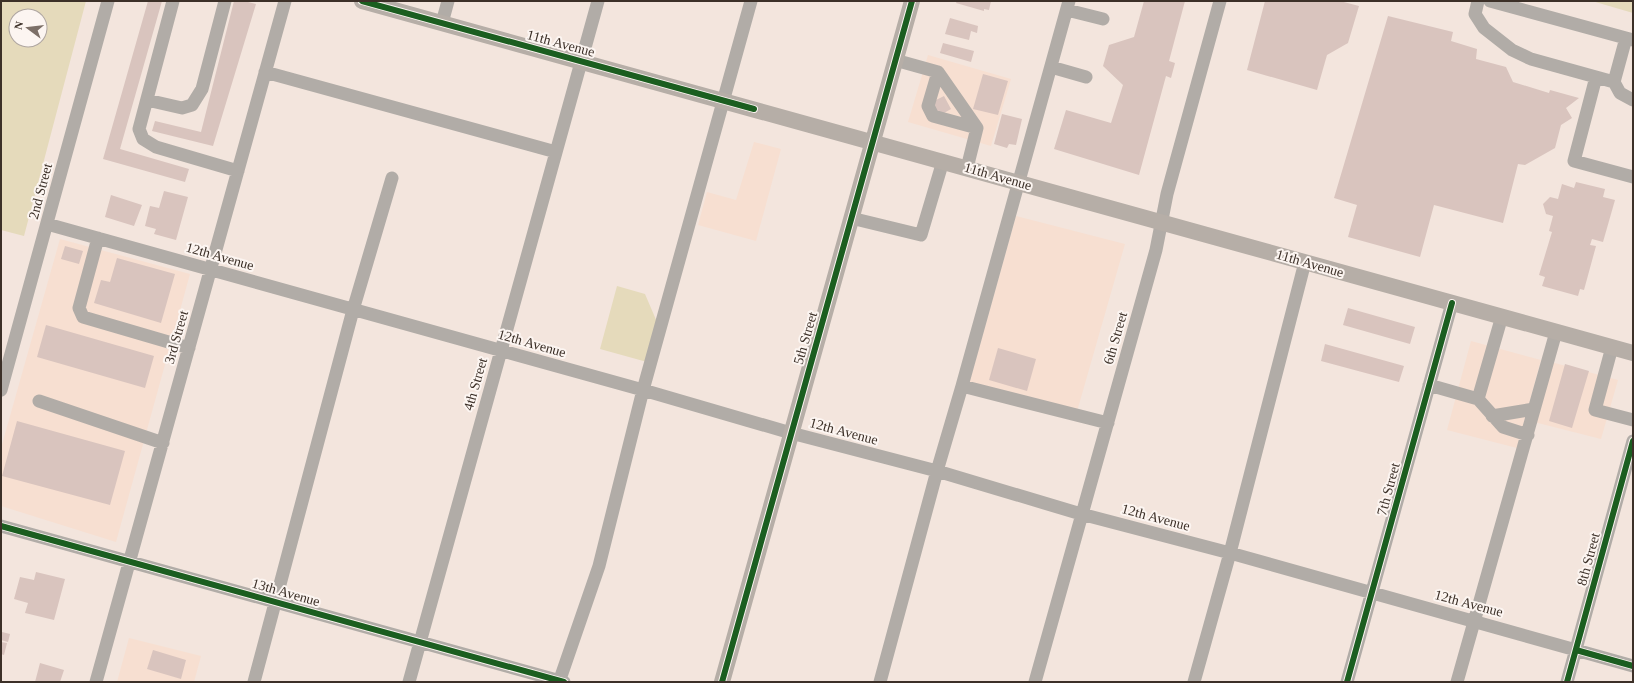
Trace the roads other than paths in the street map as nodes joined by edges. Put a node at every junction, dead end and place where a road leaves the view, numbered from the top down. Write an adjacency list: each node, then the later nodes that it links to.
1 (108, 1): 40 (street, 2nd Street)
2 (173, 1): 26 (street)
3 (225, 1): 26 (street)
4 (285, 1): 21 (street, 3rd Street)
5 (362, 1): 16 (main road, 11th Avenue)
6 (448, 1): 16 (street)
7 (598, 1): 19 (street, 4th Street)
8 (751, 1): 27 (street)
9 (912, 1): 18 (main road, 5th Street)
10 (1220, 1): 39 (street, 6th Street)
11 (1478, 1): 24 (street)
12 (1490, 1): 14 (street)
13 (1068, 5): 15 (street); 20 (street)
14 (1535, 7): 17 (street)
15 (1103, 19)
16 (442, 23): 19 (main road, 11th Avenue)
17 (1629, 39): 25 (street)
18 (895, 60): 22 (street); 30 (main road, 5th Street)
19 (581, 61): 27 (main road, 11th Avenue); 31 (street, 4th Street)
20 (1051, 67): 23 (street); 37 (street)
21 (265, 72): 31 (street); 34 (street, 3rd Street)
22 (938, 72): 29 (street); 29 (street)
23 (1086, 77)
24 (1596, 77): 25 (street); 35 (street)
25 (1614, 82): 28 (street)
26 (147, 100): 34 (street)
27 (723, 100): 30 (main road, 11th Avenue); 55 (street)
28 (1633, 100)
29 (977, 128): 33 (street)
30 (872, 142): 32 (main road, 11th Avenue); 38 (main road, 5th Street)
31 (556, 152): 50 (street, 4th Street)
32 (943, 161): 33 (main road, 11th Avenue); 38 (street)
33 (967, 168): 37 (main road, 11th Avenue)
34 (238, 171): 43 (street, 3rd Street)
35 (1633, 177)
36 (392, 178): 45 (street)
37 (1019, 182): 39 (main road, 11th Avenue); 53 (street)
38 (852, 218): 62 (main road, 5th Street)
39 (1161, 222): 42 (main road, 11th Avenue); 61 (street, 6th Street)
40 (47, 224): 41 (street, 12th Avenue); 54 (street, 2nd Street)
41 (98, 238): 43 (street, 12th Avenue); 49 (street)
42 (1305, 262): 44 (main road, 11th Avenue); 69 (street)
43 (211, 270): 45 (street, 12th Avenue); 49 (street, 3rd Street)
44 (1452, 303): 46 (main road, 11th Avenue); 52 (street, 7th Street)
45 (354, 310): 50 (street, 12th Avenue); 72 (street)
46 (1502, 316): 47 (main road, 11th Avenue); 56 (street)
47 (1556, 332): 48 (main road, 11th Avenue); 58 (street)
48 (1612, 347): 51 (main road, 11th Avenue); 60 (street)
49 (190, 348): 65 (street, 3rd Street)
50 (501, 351): 55 (street, 12th Avenue); 74 (street, 4th Street)
51 (1633, 353)
52 (1430, 385): 56 (street); 71 (street, 7th Street)
53 (962, 386): 61 (street); 66 (street)
54 (1, 390)
55 (643, 390): 62 (street, 12th Avenue); 80 (street)
56 (1478, 399): 59 (street)
57 (39, 401): 65 (street)
58 (1534, 409): 59 (street); 63 (street)
59 (1492, 416): 63 (street)
60 (1633, 420)
61 (1108, 423): 67 (street, 6th Street)
62 (791, 434): 66 (street, 12th Avenue); 81 (main road, 5th Street)
63 (1528, 435): 73 (street)
64 (1633, 441): 75 (street, 8th Street)
65 (163, 443): 70 (street, 3rd Street)
66 (937, 471): 67 (street, 12th Avenue); 82 (street)
67 (1081, 514): 69 (street, 12th Avenue); 83 (street, 6th Street)
68 (1, 526): 70 (street, 13th Avenue)
69 (1230, 553): 71 (street, 12th Avenue); 84 (street)
70 (130, 561): 72 (street, 13th Avenue); 77 (street, 3rd Street)
71 (1372, 593): 73 (street, 12th Avenue); 85 (street, 7th Street)
72 (275, 601): 74 (street, 13th Avenue); 78 (street)
73 (1474, 621): 75 (street, 12th Avenue); 86 (street)
74 (420, 642): 79 (street, 4th Street); 80 (street, 13th Avenue)
75 (1576, 650): 76 (street, 12th Avenue); 87 (street, 8th Street)
76 (1633, 666)
77 (96, 682)
78 (254, 682)
79 (409, 682)
80 (561, 682)
81 (722, 682)
82 (880, 682)
83 (1035, 682)
84 (1194, 682)
85 (1348, 682)
86 (1457, 682)
87 (1567, 682)

